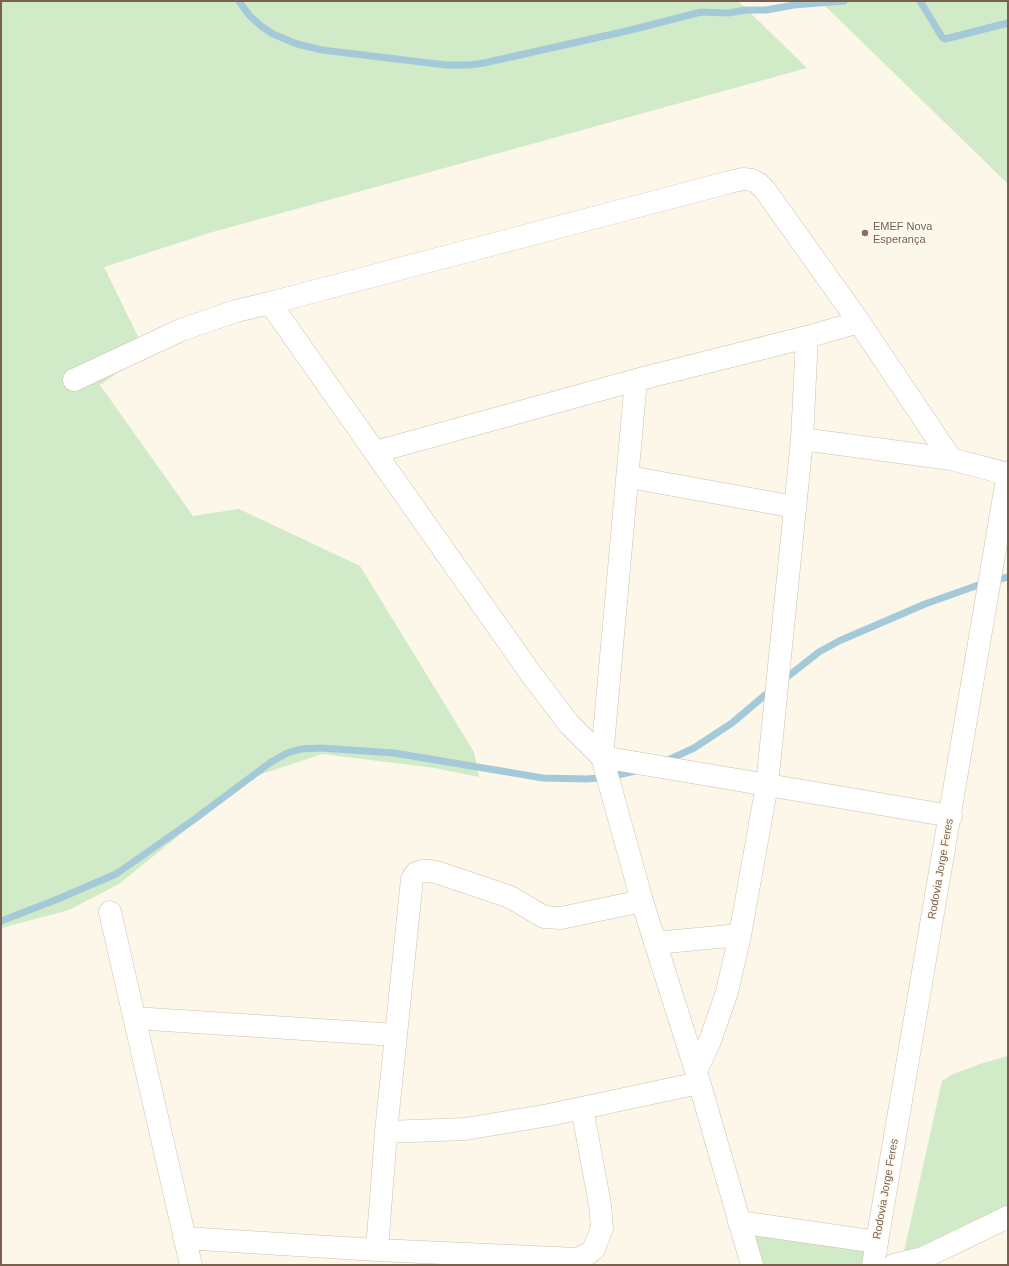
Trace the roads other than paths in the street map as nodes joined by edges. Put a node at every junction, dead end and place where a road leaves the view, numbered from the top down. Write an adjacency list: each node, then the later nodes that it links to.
1 (270, 303): 2 (street); 4 (street); 7 (street)
2 (859, 322): 3 (street); 8 (street)
3 (807, 337): 5 (street); 6 (street)
4 (74, 380)
5 (636, 380): 7 (street); 10 (street)
6 (802, 439): 8 (street); 11 (street)
7 (375, 452): 12 (street)
8 (952, 459): 9 (street)
9 (1008, 474): 14 (street, Rodovia Jorge Feres)
10 (629, 477): 11 (street); 12 (street)
11 (795, 507): 13 (street)
12 (602, 757): 13 (street); 15 (street)
13 (767, 785): 14 (street); 17 (street)
14 (951, 816): 27 (street, Rodovia Jorge Feres)
15 (642, 901): 18 (street); 20 (street)
16 (110, 912): 19 (street)
17 (740, 936): 18 (street); 21 (street)
18 (655, 944): 21 (street)
19 (134, 1018): 20 (street); 26 (street)
20 (396, 1035): 23 (street)
21 (698, 1077): 22 (street); 25 (street)
22 (582, 1108): 23 (street); 29 (street)
23 (386, 1132): 28 (street)
24 (1008, 1217): 33 (street)
25 (739, 1222): 27 (street); 31 (street)
26 (184, 1238): 28 (street); 30 (street)
27 (877, 1242): 32 (street, Rodovia Jorge Feres)
28 (377, 1250): 29 (street)
29 (577, 1262)
30 (191, 1265)
31 (752, 1265)
32 (873, 1265)
33 (894, 1265)

